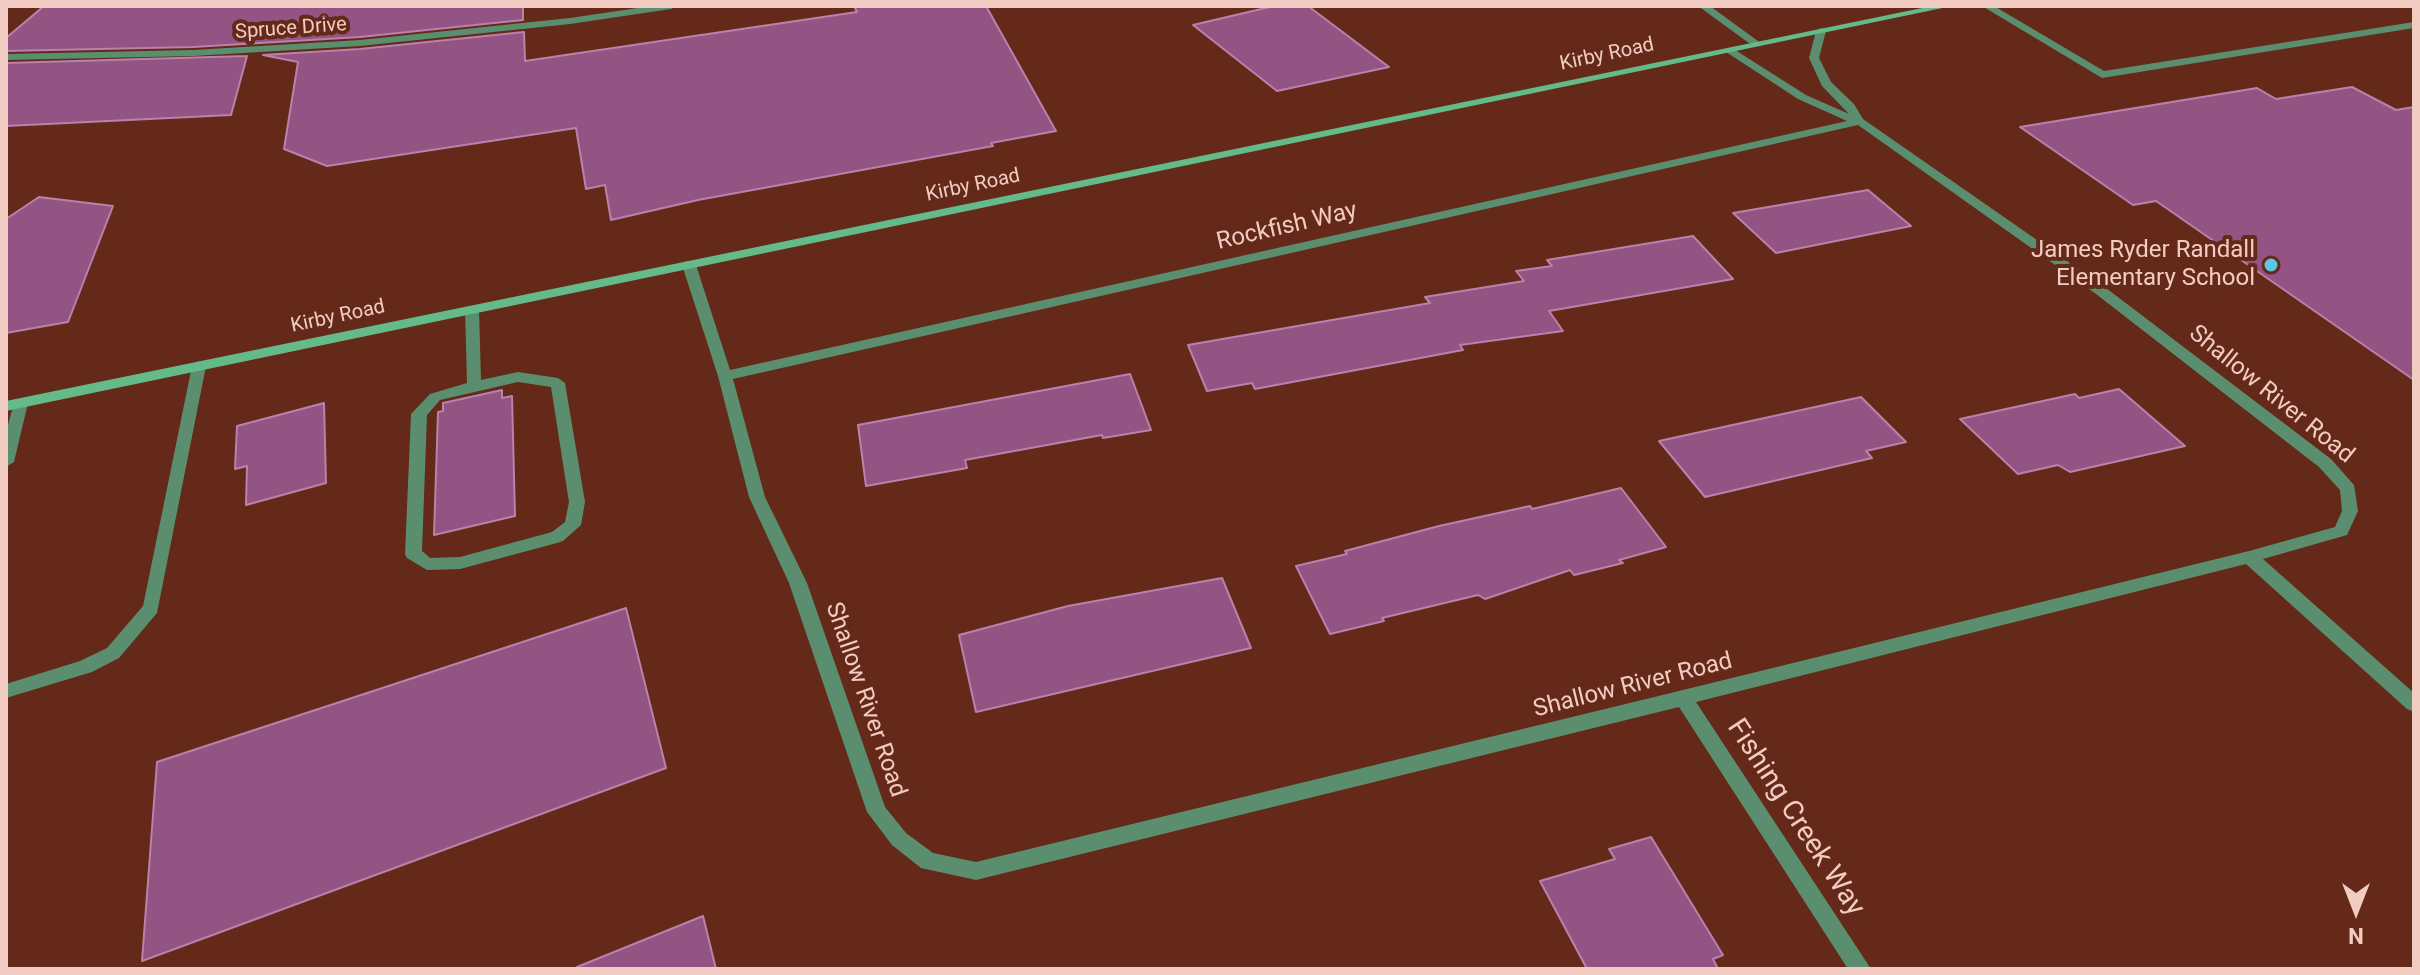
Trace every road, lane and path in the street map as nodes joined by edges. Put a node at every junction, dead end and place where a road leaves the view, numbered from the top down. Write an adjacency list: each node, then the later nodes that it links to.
1 (671, 6): 9 (street, Spruce Drive)
2 (1703, 6): 7 (street)
3 (1947, 6): 6 (main road, Kirby Road)
4 (1987, 6): 5 (street)
5 (2414, 25)
6 (1821, 31): 7 (main road, Kirby Road); 10 (street, Shallow River Road)
7 (1757, 44): 8 (main road, Kirby Road)
8 (1728, 50): 10 (street, Shallow River Road); 11 (main road, Kirby Road)
9 (6, 57)
10 (1859, 121): 14 (street, Rockfish Way); 18 (street, Shallow River Road)
11 (689, 265): 12 (main road, Kirby Road); 14 (street, Shallow River Road)
12 (472, 310): 13 (main road, Kirby Road); 15 (street)
13 (199, 366): 16 (main road, Kirby Road); 19 (street)
14 (725, 376): 20 (street, Shallow River Road)
15 (474, 386): 15 (street)
16 (13, 404): 17 (street)
17 (6, 462)
18 (2249, 557): 20 (street, Shallow River Road); 21 (street)
19 (6, 691)
20 (1683, 698): 22 (street, Fishing Creek Way)
21 (2414, 704)
22 (1860, 969)

